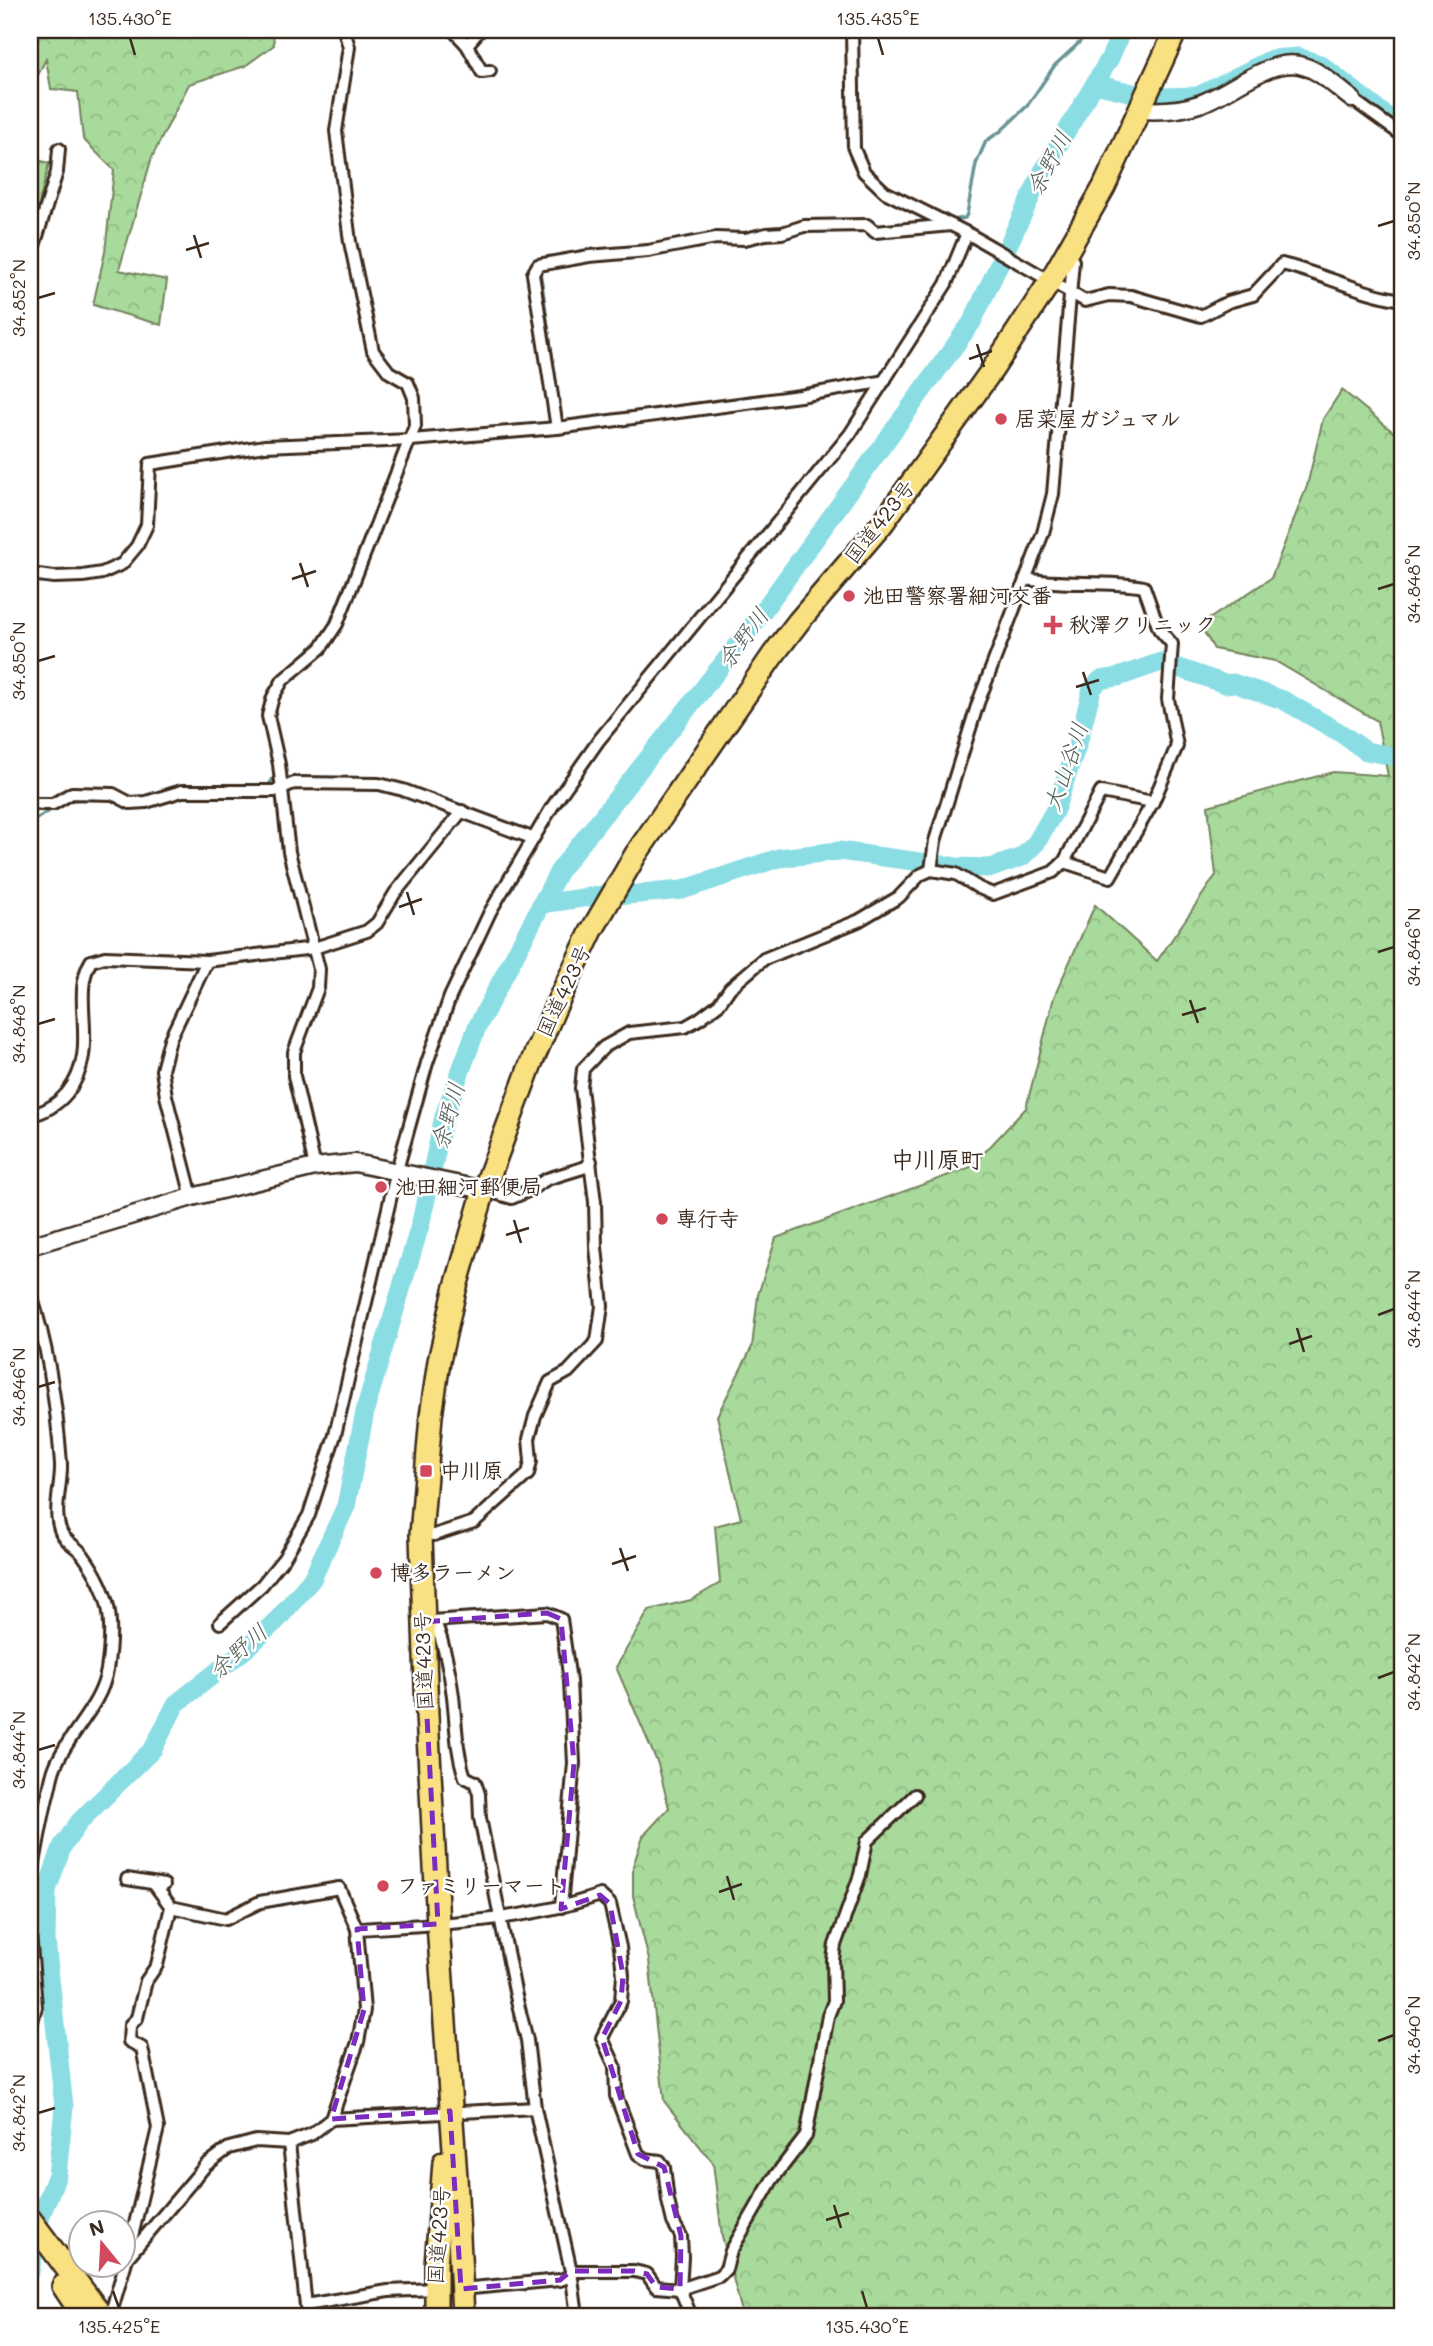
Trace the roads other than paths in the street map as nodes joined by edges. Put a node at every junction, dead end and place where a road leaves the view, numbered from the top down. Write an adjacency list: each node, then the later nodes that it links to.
1 (344, 30): 21 (street)
2 (453, 30): 6 (street)
3 (480, 30): 6 (street)
4 (852, 30): 12 (street)
5 (1177, 30): 9 (highway, 国道423号)
6 (467, 45): 7 (street)
7 (490, 71)
8 (1352, 99): 9 (street); 10 (street)
9 (1141, 110): 14 (highway, 国道423号)
10 (1403, 136)
11 (59, 149): 15 (street)
12 (951, 225): 13 (street); 20 (street)
13 (970, 235): 16 (street); 19 (street)
14 (1066, 251): 16 (highway, 国道423号); 17 (street)
15 (30, 259)
16 (1051, 280): 17 (street); 37 (highway, 国道423号)
17 (1071, 292): 18 (street); 23 (street)
18 (1403, 300)
19 (885, 381): 20 (street); 28 (street)
20 (557, 428): 21 (street)
21 (411, 440): 22 (street); 24 (street)
22 (30, 574)
23 (1025, 579): 25 (street); 30 (street)
24 (282, 787): 26 (street); 27 (street); 31 (street)
25 (1153, 802): 29 (street); 29 (street)
26 (30, 804)
27 (462, 811): 28 (street); 31 (street)
28 (532, 838): 36 (street)
29 (1064, 862): 30 (street)
30 (931, 870): 34 (street)
31 (314, 948): 32 (street); 35 (street)
32 (207, 961): 33 (street); 38 (street)
33 (30, 1115)
34 (591, 1161): 37 (street); 41 (street)
35 (315, 1167): 36 (street); 38 (street)
36 (401, 1171): 37 (street); 43 (street)
37 (477, 1188): 41 (highway, 国道423号)
38 (192, 1197): 39 (street)
39 (30, 1246)
40 (30, 1292): 46 (street)
41 (421, 1535): 42 (highway, 国道423号)
42 (429, 1622): 48 (street); 49 (street); 50 (highway, 国道423号)
43 (220, 1623)
44 (915, 1795): 69 (street)
45 (127, 1879): 47 (street)
46 (30, 1887)
47 (170, 1907): 51 (street); 61 (street)
48 (561, 1907): 49 (street); 69 (street)
49 (500, 1916): 50 (street); 54 (street)
50 (438, 1924): 51 (street); 55 (highway, 国道423号)
51 (357, 1929): 56 (street)
52 (30, 1933): 53 (street)
53 (30, 2029)
54 (535, 2108): 55 (street); 65 (street)
55 (450, 2111): 56 (street); 58 (highway, 国道423号); 59 (highway, 国道423号)
56 (331, 2119): 57 (street)
57 (289, 2143): 63 (street); 70 (street)
58 (456, 2177): 68 (highway, 国道423号); 76 (highway)
59 (441, 2211): 67 (highway, 国道423号); 75 (highway)
60 (30, 2218): 64 (highway)
61 (136, 2220)
62 (30, 2238): 64 (highway)
63 (136, 2247)
64 (53, 2261): 71 (highway); 72 (highway)
65 (571, 2274): 68 (street); 69 (street); 78 (street)
66 (121, 2280): 73 (street)
67 (435, 2289): 70 (street); 74 (highway, 国道423号)
68 (461, 2289): 77 (highway, 国道423号)
69 (680, 2290): 79 (street)
70 (306, 2310)
71 (83, 2316)
72 (102, 2316)
73 (110, 2316)
74 (436, 2316)
75 (446, 2316)
76 (454, 2316)
77 (463, 2316)
78 (577, 2316)
79 (691, 2316)

